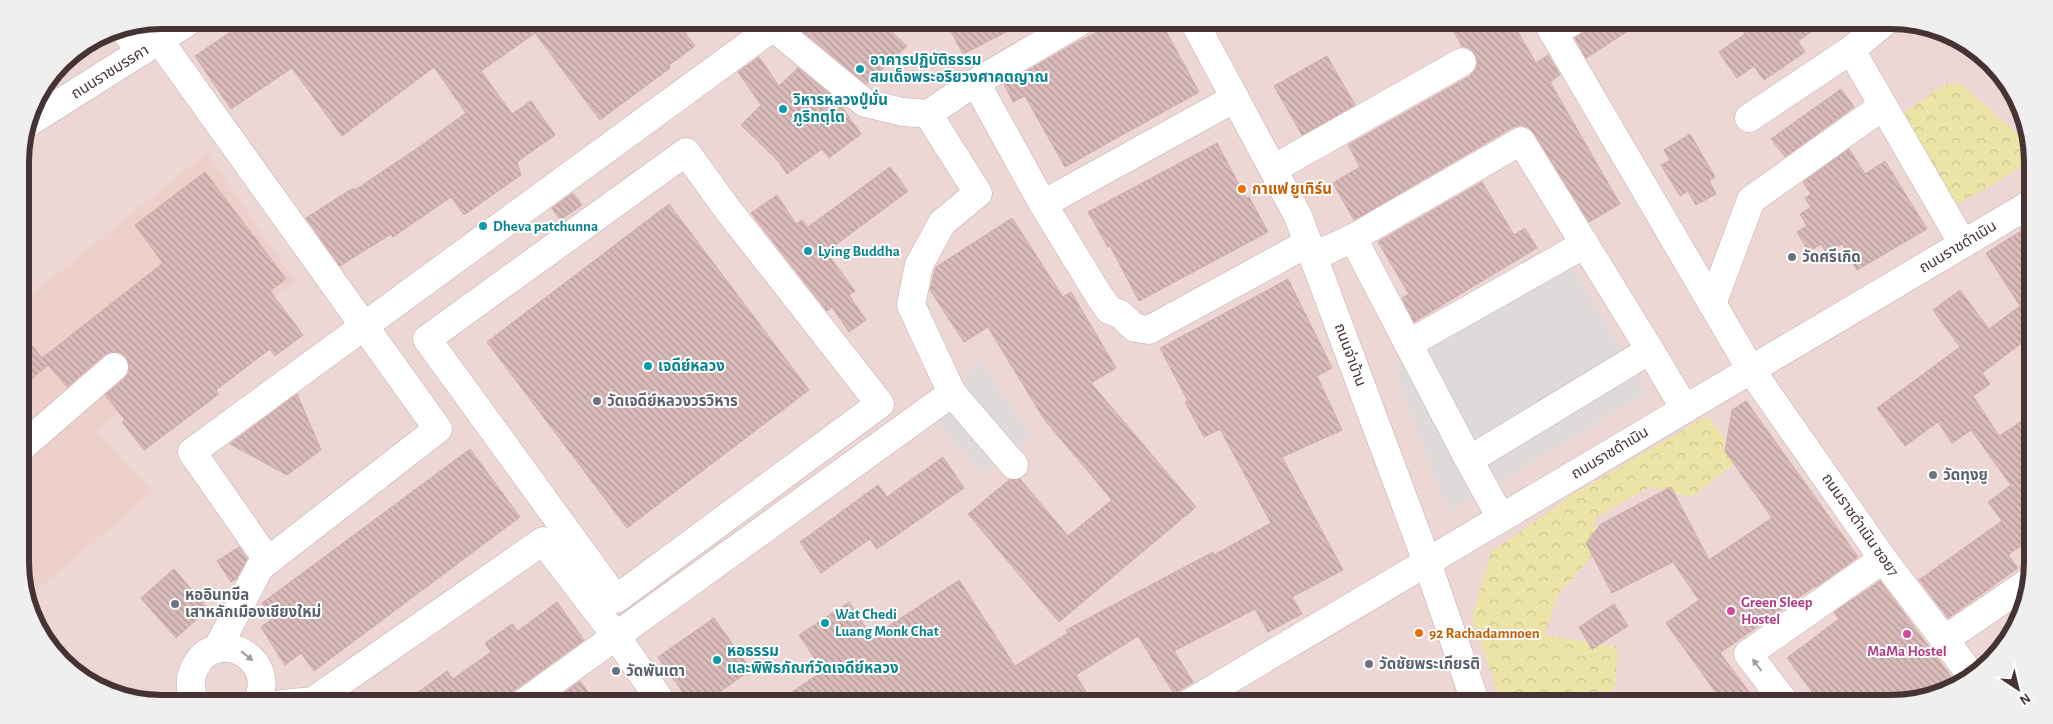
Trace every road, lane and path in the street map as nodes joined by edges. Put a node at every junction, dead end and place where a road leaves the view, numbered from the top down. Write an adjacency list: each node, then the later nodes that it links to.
1 (177, 29): 9 (street, ถนนราชมรรคา)
2 (770, 29): 27 (street)
3 (775, 29): 15 (street)
4 (1069, 29): 12 (street)
5 (1198, 29): 13 (street, ถนนจ่าบ้าน)
6 (1561, 29): 26 (street, ถนนราชดำเนิน ซอย7)
7 (1876, 29): 10 (street)
8 (130, 33): 9 (street)
9 (150, 46): 16 (street, ถนนราชมรรคา); 27 (street)
10 (1851, 50): 14 (street); 17 (street)
11 (1462, 62): 19 (street)
12 (976, 83): 15 (street); 20 (street)
13 (1235, 98): 19 (street, ถนนจ่าบ้าน); 20 (street)
14 (1883, 106): 24 (street); 26 (street)
15 (928, 114): 32 (street)
16 (37, 118)
17 (1750, 118)
18 (686, 152): 18 (street)
19 (1273, 169): 25 (street, ถนนจ่าบ้าน)
20 (1043, 204): 25 (street)
21 (2024, 208): 24 (street, ถนนราชดำเนิน)
22 (1354, 238): 23 (street); 25 (street); 28 (street)
23 (1585, 244): 28 (street); 29 (street)
24 (1964, 244): 31 (street, ถนนราชดำเนิน)
25 (1310, 250): 40 (street, ถนนจ่าบ้าน)
26 (1712, 304): 31 (street, ถนนราชดำเนิน ซอย7)
27 (364, 326): 39 (street); 39 (street)
28 (1408, 344): 35 (street)
29 (1650, 350): 33 (street); 35 (street)
30 (114, 367): 34 (street)
31 (1751, 370): 33 (street, ถนนราชดำเนิน); 38 (street, ถนนราชดำเนิน ซอย7)
32 (952, 393): 36 (street); 42 (street)
33 (1684, 409): 37 (street, ถนนราชดำเนิน)
34 (29, 441)
35 (1468, 460): 37 (street)
36 (1014, 465)
37 (1501, 518): 40 (street, ถนนราชดำเนิน)
38 (1882, 559): 43 (street, ถนนราชดำเนิน ซอย7); 53 (street, one-way to 38)
39 (268, 561): 44 (street)
40 (1427, 562): 46 (street, ถนนราชดำเนิน); 52 (street, ถนนจ่าบ้าน)
41 (2022, 586): 43 (street)
42 (616, 636): 49 (street); 50 (street); 51 (street)
43 (1944, 640): 45 (street, ถนนราชดำเนิน ซอย7)
44 (216, 649): 47 (street); 48 (street, one-way to 48)
45 (1968, 671)
46 (1226, 694)
47 (192, 695)
48 (260, 695)
49 (322, 695)
50 (534, 695)
51 (657, 695)
52 (1473, 695)
53 (1779, 695)

